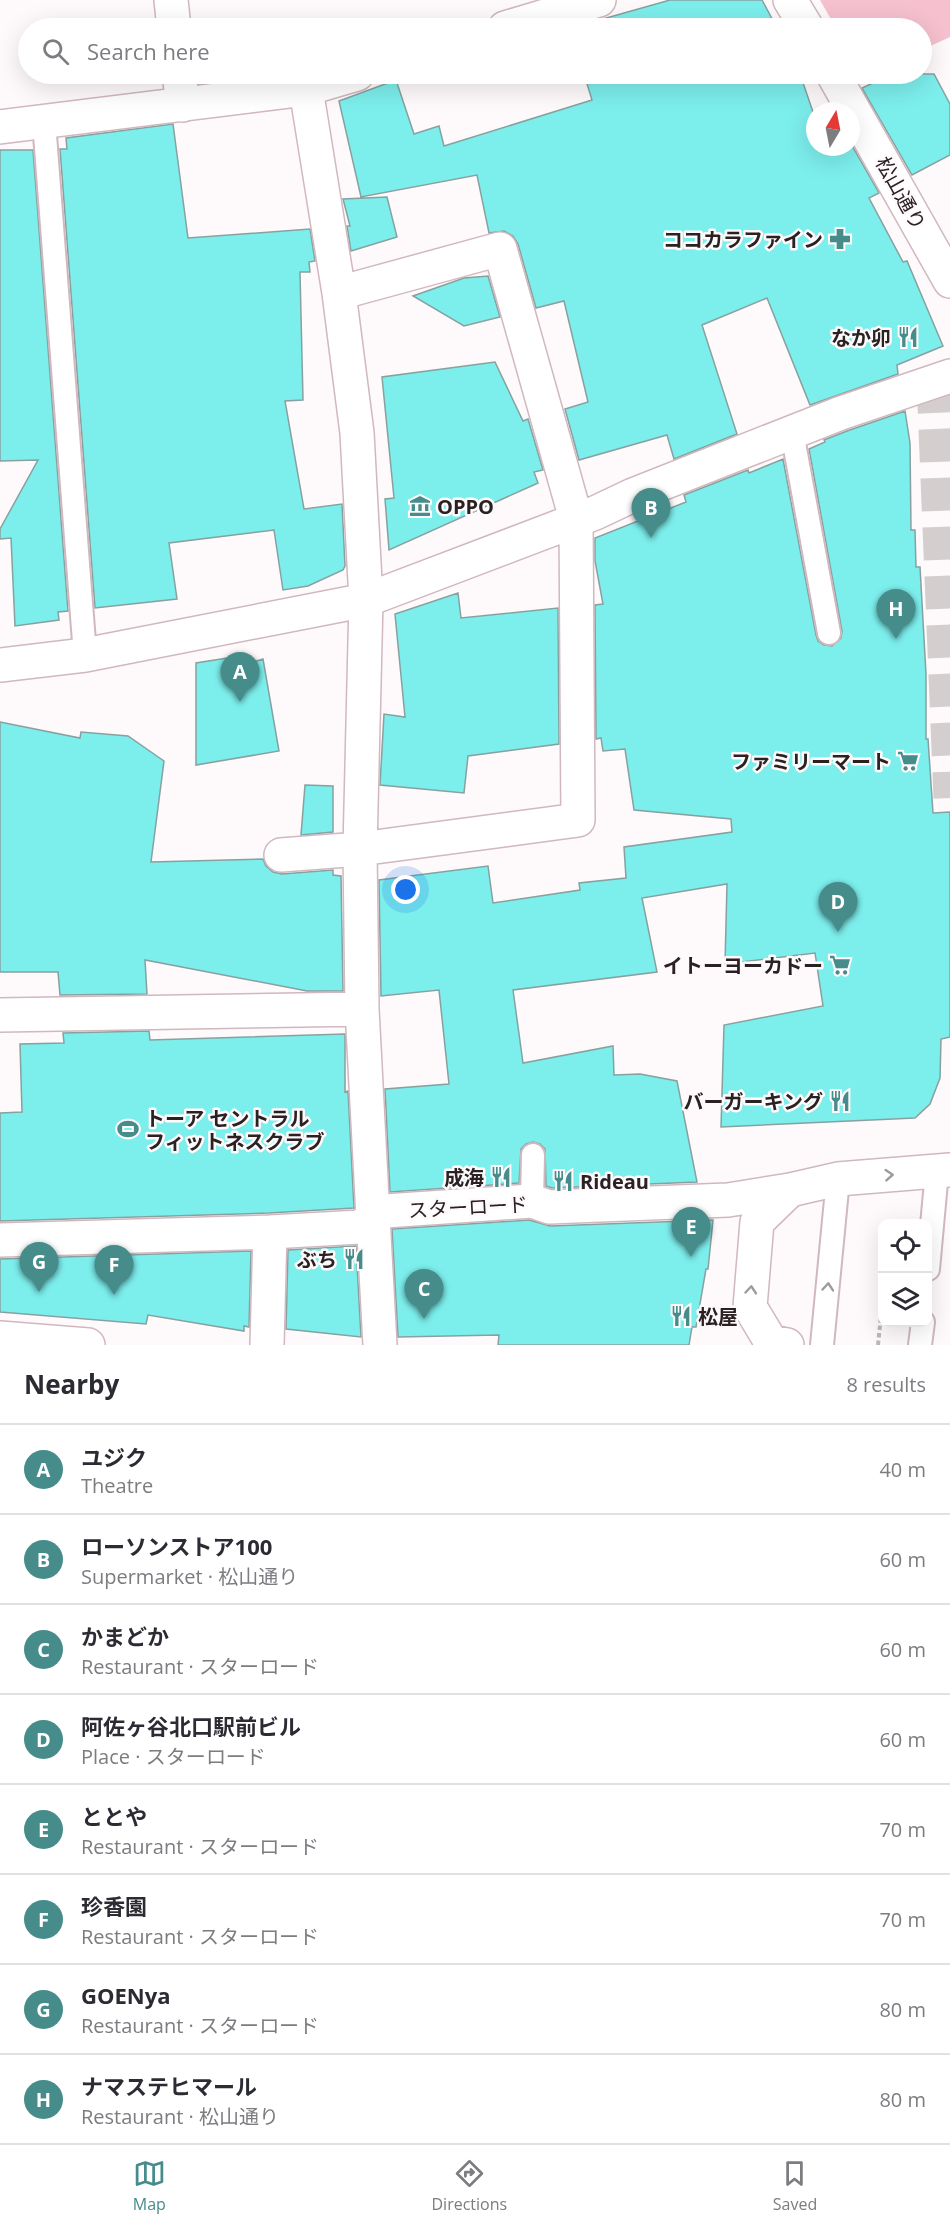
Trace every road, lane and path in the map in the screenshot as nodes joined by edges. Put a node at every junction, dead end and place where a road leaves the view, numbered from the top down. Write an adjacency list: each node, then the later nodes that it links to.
1 (171, 0): 4 (street)
2 (599, 0): 5 (street)
3 (790, 0): 6 (street)
4 (173, 18)
5 (539, 18)
6 (801, 18)
7 (323, 84): 10 (street)
8 (839, 84): 13 (street, 松山通り)
9 (181, 89): 10 (street); 11 (street)
10 (306, 89): 14 (street)
11 (44, 122): 12 (street); 20 (lane)
12 (0, 127)
13 (950, 281)
14 (339, 293): 17 (street); 18 (street)
15 (950, 375): 16 (street)
16 (792, 432): 17 (street); 19 (lane)
17 (576, 519): 18 (street); 22 (street)
18 (366, 600): 20 (street); 22 (street)
19 (829, 633)
20 (84, 655): 21 (street)
21 (0, 665)
22 (360, 849): 23 (street); 24 (street)
23 (281, 855)
24 (362, 1009): 25 (street); 31 (street)
25 (0, 1015)
26 (533, 1155): 30 (lane)
27 (943, 1170): 28 (street, スターロード, one-way to 27); 33 (lane)
28 (838, 1179): 29 (street, スターロード); 42 (lane, one-way to 28)
29 (790, 1190): 30 (street, スターロード); 38 (street, one-way to 29)
30 (532, 1201): 31 (street, スターロード)
31 (373, 1217): 32 (street, スターロード); 41 (street)
32 (270, 1232): 34 (street, スターロード); 40 (street)
33 (932, 1238)
34 (0, 1240)
35 (880, 1327): 43 (path)
36 (922, 1327): 44 (lane)
37 (0, 1338): 39 (street)
38 (775, 1344)
39 (88, 1345)
40 (267, 1345)
41 (380, 1345)
42 (822, 1345)
43 (878, 1345)
44 (921, 1345)

